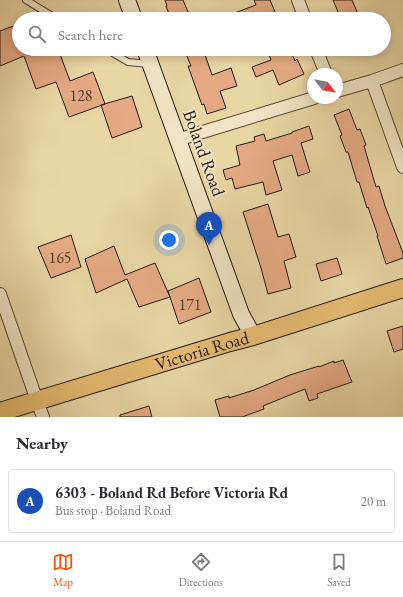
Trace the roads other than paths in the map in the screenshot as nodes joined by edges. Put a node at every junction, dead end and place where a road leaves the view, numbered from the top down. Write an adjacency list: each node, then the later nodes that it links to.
1 (26, 0): 4 (lane)
2 (127, 0): 5 (street)
3 (298, 0): 6 (street)
4 (46, 12)
5 (131, 12)
6 (302, 12)
7 (118, 56): 10 (lane)
8 (148, 56): 10 (street, Boland Road)
9 (319, 56): 11 (street)
10 (151, 64): 16 (street, Boland Road)
11 (324, 68)
12 (403, 70): 13 (street)
13 (372, 81): 14 (street); 17 (street)
14 (343, 89)
15 (307, 100): 16 (street)
16 (178, 140): 20 (street, Boland Road)
17 (403, 167)
18 (403, 288): 20 (main road, Victoria Road)
19 (0, 294): 21 (street)
20 (253, 336): 21 (main road, Victoria Road)
21 (37, 400): 22 (main road, Victoria Road); 23 (street)
22 (0, 412)
23 (43, 417)

